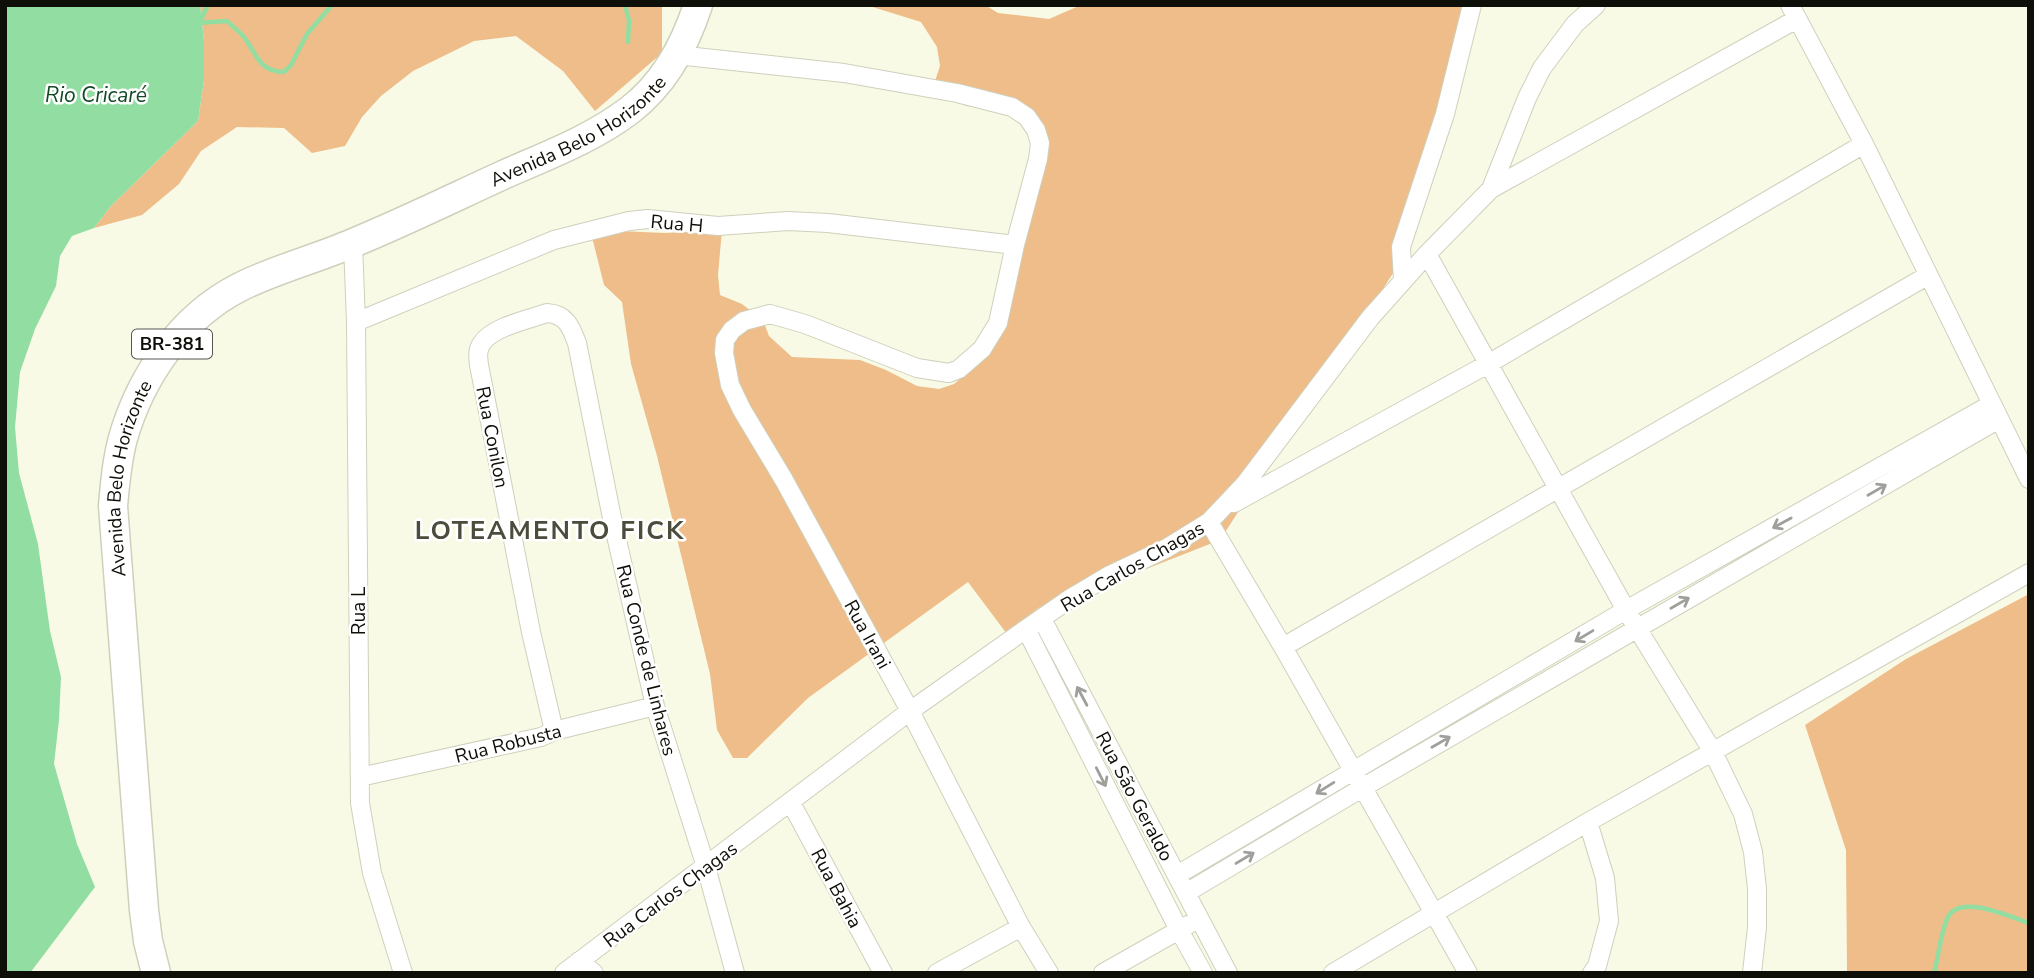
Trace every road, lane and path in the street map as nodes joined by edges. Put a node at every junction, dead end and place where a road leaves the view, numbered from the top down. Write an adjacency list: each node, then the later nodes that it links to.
1 (698, 5): 5 (main road, Avenida Belo Horizonte / BR-381)
2 (1472, 5): 12 (street)
3 (1596, 5): 7 (street, Rua Carlos Chagas)
4 (1793, 12): 6 (street); 7 (street)
5 (677, 55): 8 (main road, Avenida Belo Horizonte / BR-381); 9 (street)
6 (1864, 144): 11 (street); 15 (street)
7 (1492, 189): 10 (street, Rua Carlos Chagas)
8 (353, 244): 13 (street, Rua L); 44 (main road, Avenida Belo Horizonte / BR-381)
9 (1015, 245): 13 (street, Rua H); 28 (street, Rua Irani)
10 (1427, 254): 12 (street, Rua Carlos Chagas); 15 (street)
11 (1927, 276): 16 (street); 18 (street)
12 (1403, 280): 19 (street, Rua Carlos Chagas)
13 (356, 322): 32 (street, Rua L)
14 (577, 342): 27 (street, Rua Conde de Linhares); 29 (street, Rua Conilon)
15 (1488, 364): 18 (street); 19 (street)
16 (1994, 412): 17 (street); 22 (street, one-way to 22); 24 (street, one-way to 16)
17 (2029, 479)
18 (1559, 487): 22 (street); 26 (street)
19 (1223, 509): 20 (street, Rua Carlos Chagas)
20 (1209, 522): 23 (street, Rua Carlos Chagas); 26 (street)
21 (2029, 573): 30 (street)
22 (1626, 610): 24 (street); 31 (street, one-way to 31)
23 (1042, 619): 25 (street, Rua Carlos Chagas); 37 (street, Rua São Geraldo, one-way to 23)
24 (1637, 628): 30 (street); 33 (street, one-way to 24)
25 (1026, 629): 28 (street, Rua Carlos Chagas); 42 (street, Rua São Geraldo, one-way to 42)
26 (1283, 647): 31 (street)
27 (655, 706): 29 (street, Rua Robusta); 36 (street, Rua Conde de Linhares)
28 (910, 711): 34 (street, Rua Carlos Chagas); 41 (street, Rua Irani)
29 (554, 731): 32 (street, Rua Robusta)
30 (1713, 752): 35 (street); 58 (street)
31 (1352, 771): 33 (street); 37 (street, one-way to 37)
32 (360, 777): 45 (street, Rua L)
33 (1362, 788): 38 (street, one-way to 33); 39 (street)
34 (791, 803): 36 (street, Rua Carlos Chagas); 49 (street, Rua Bahia)
35 (1588, 822): 39 (street); 57 (street)
36 (706, 867): 43 (street, Rua Carlos Chagas); 48 (street, Rua Conde de Linhares)
37 (1177, 875): 38 (street, Rua São Geraldo)
38 (1186, 893): 40 (street, Rua São Geraldo)
39 (1434, 915): 55 (street); 56 (street)
40 (1198, 919): 42 (street); 54 (street, Rua São Geraldo)
41 (1021, 927): 50 (street); 51 (street, Rua Irani)
42 (1178, 930): 52 (street); 53 (street, Rua São Geraldo)
43 (579, 961): 46 (street, Rua Carlos Chagas); 47 (street)
44 (156, 973)
45 (403, 973)
46 (564, 973)
47 (594, 973)
48 (735, 973)
49 (883, 973)
50 (937, 973)
51 (1049, 973)
52 (1102, 973)
53 (1203, 973)
54 (1228, 973)
55 (1333, 973)
56 (1468, 973)
57 (1592, 973)
58 (1752, 973)

